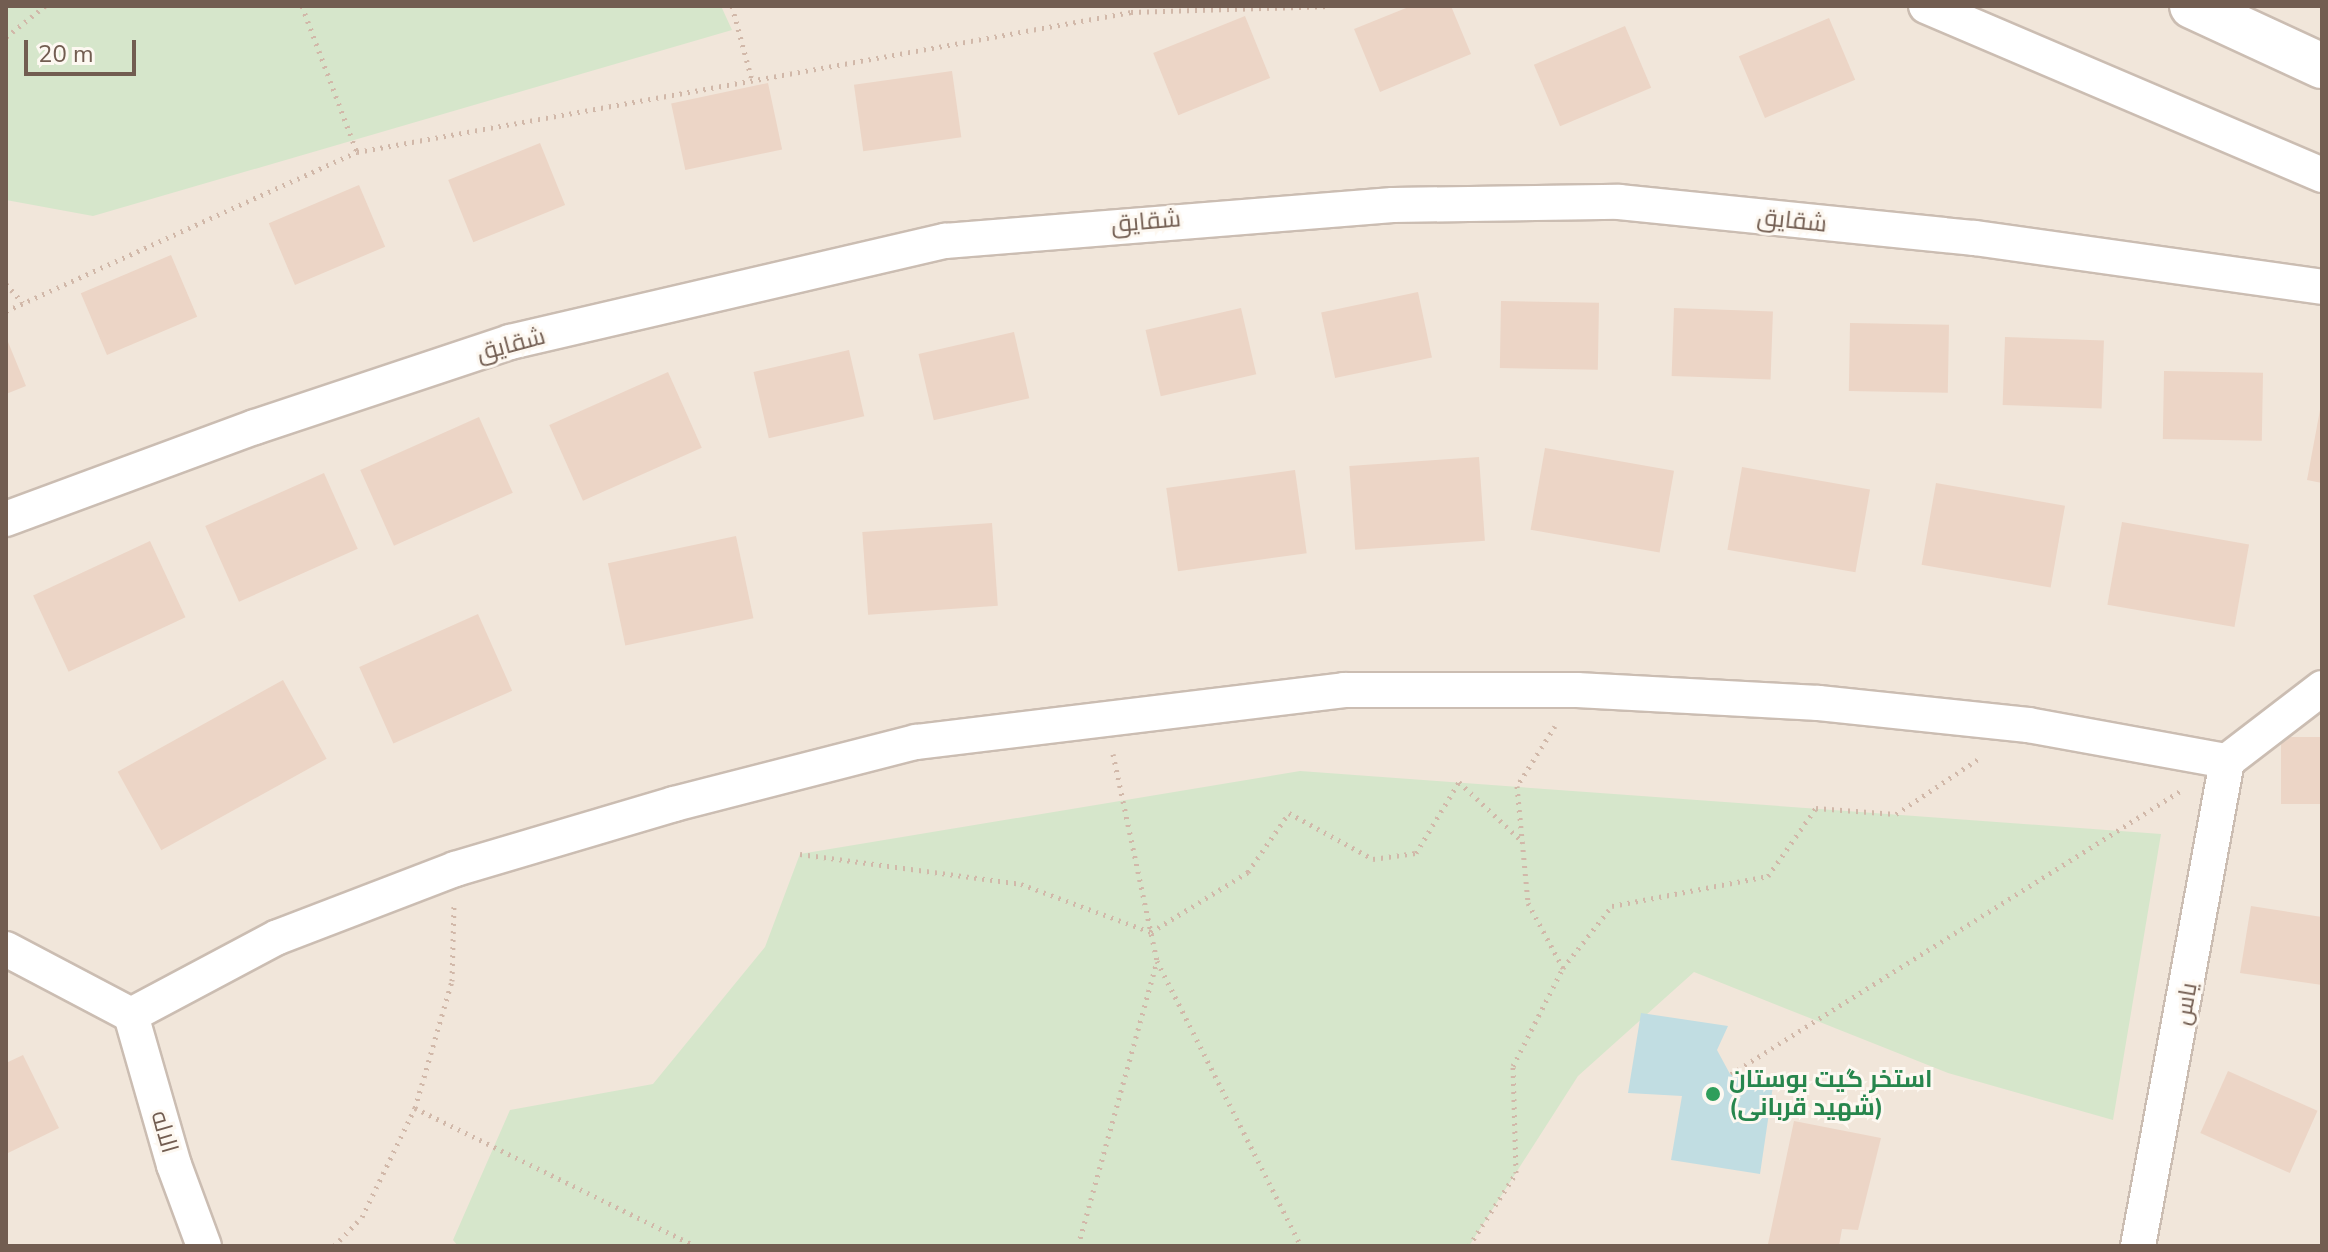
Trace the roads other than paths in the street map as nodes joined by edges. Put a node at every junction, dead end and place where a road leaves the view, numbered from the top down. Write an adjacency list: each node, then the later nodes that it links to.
1 (1926, 6): 4 (street)
2 (2192, 6): 3 (main road)
3 (2322, 66)
4 (2322, 175)
5 (2322, 287): 6 (street, شقایق)
6 (6, 519)
7 (2322, 688): 8 (street)
8 (2227, 761): 10 (street); 12 (street, یاس)
9 (6, 949): 10 (street)
10 (131, 1015): 11 (street, الاله)
11 (204, 1246)
12 (2138, 1246)

